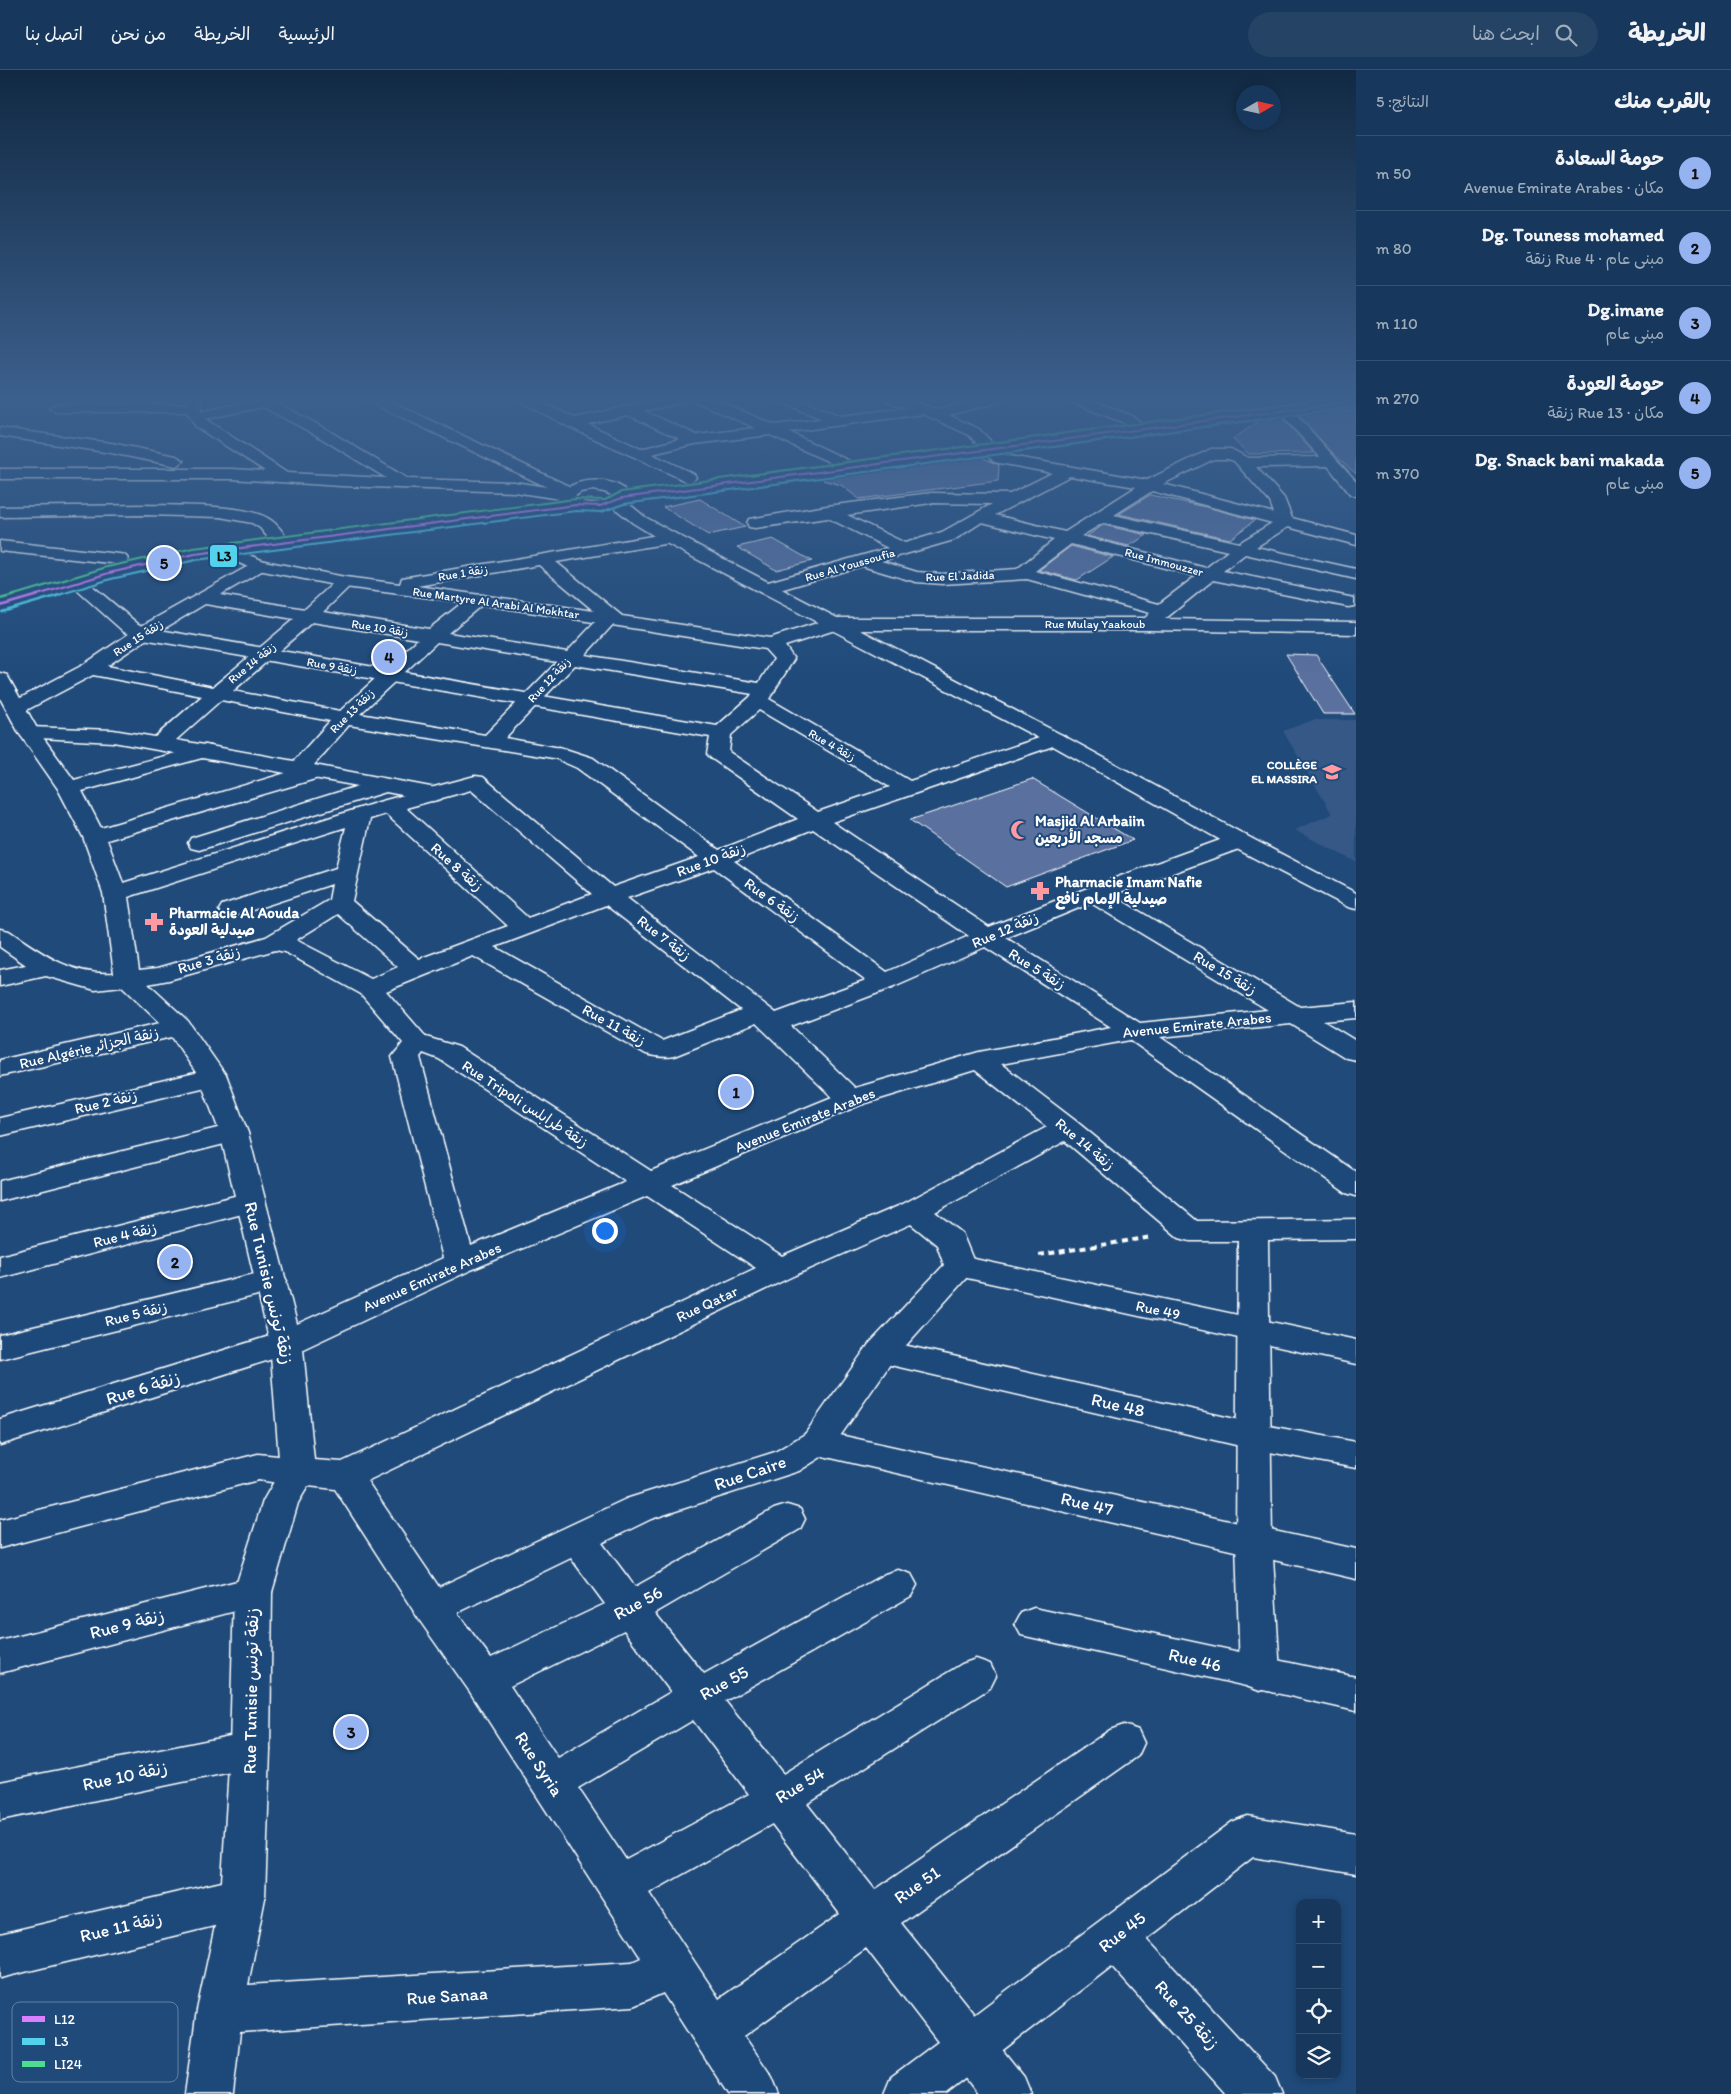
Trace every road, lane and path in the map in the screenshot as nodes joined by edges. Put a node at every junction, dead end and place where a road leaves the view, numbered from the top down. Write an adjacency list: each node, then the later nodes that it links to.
1 (179, 492): 15 (street)
2 (544, 492): 12 (street)
3 (560, 492): 12 (street)
4 (579, 492): 12 (street)
5 (603, 492): 13 (street)
6 (636, 492): 13 (street)
7 (663, 492): 13 (street)
8 (1027, 492): 14 (street, Rue Al Youssoufia)
9 (1138, 492): 19 (street)
10 (1177, 492): 20 (street)
11 (1270, 492): 20 (street)
12 (569, 497): 13 (street); 22 (street)
13 (613, 499): 24 (street)
14 (1012, 500): 16 (street, Rue Al Youssoufia); 18 (street, Rue Al Youssoufia)
15 (168, 510): 17 (street); 22 (street)
16 (827, 511): 21 (street, Rue Al Youssoufia); 28 (street)
17 (0, 512)
18 (980, 516): 23 (street, Rue Immouzzer); 28 (street, Rue Al Youssoufia)
19 (1100, 517): 23 (street); 27 (street)
20 (1285, 522): 25 (street); 27 (street)
21 (754, 523)
22 (277, 536): 29 (street); 30 (street)
23 (1069, 537): 34 (street); 35 (street, Rue Immouzzer)
24 (670, 538): 31 (street, Rue 1 زنقة); 40 (street)
25 (1356, 540)
26 (0, 546): 30 (street)
27 (1242, 548): 35 (street); 36 (street)
28 (904, 549): 32 (street, Rue Al Youssoufia)
29 (224, 550): 33 (street, Rue Martyre Al Arabi Al Mokhtar); 38 (street)
30 (119, 559): 41 (street)
31 (544, 560): 39 (street, Rue 1 زنقة); 48 (street)
32 (863, 561): 34 (street, Rue El Jadida); 40 (street, Rue Al Youssoufia)
33 (259, 565): 37 (street, Rue Martyre Al Arabi Al Mokhtar); 42 (street, Rue 15 زنقة)
34 (1027, 572): 47 (street, Rue El Jadida)
35 (1210, 574): 43 (street, Rue Immouzzer); 47 (street)
36 (1356, 574)
37 (345, 582): 39 (street, Rue Martyre Al Arabi Al Mokhtar); 46 (street, Rue 14 زنقة)
38 (78, 583): 45 (street); 52 (street, Rue 9 زنقة)
39 (381, 586): 44 (street, Rue Martyre Al Arabi Al Mokhtar)
40 (767, 588): 49 (street)
41 (0, 592)
42 (202, 598): 46 (street, Rue 10 زنقة); 52 (street, Rue 15 زنقة)
43 (1352, 598): 50 (street)
44 (478, 599): 48 (street, Rue Martyre Al Arabi Al Mokhtar); 53 (street, Rue 13 زنقة)
45 (0, 606)
46 (309, 616): 53 (street, Rue 10 زنقة); 55 (street, Rue 14 زنقة)
47 (1156, 618): 49 (street, Rue Mulay Yaakoub); 50 (street, Rue Mulay Yaakoub)
48 (613, 619): 54 (street, Rue Martyre Al Arabi Al Mokhtar); 56 (street, Rue 12 زنقة)
49 (834, 624): 54 (street); 64 (street)
50 (1334, 628): 51 (street, Rue Mulay Yaakoub)
51 (1356, 628)
52 (143, 633): 55 (street, Rue 9 زنقة); 57 (street, Rue 15 زنقة)
53 (432, 636): 56 (street, Rue 10 زنقة); 58 (street, Rue 13 زنقة)
54 (771, 644): 60 (street)
55 (263, 654): 58 (street, Rue 9 زنقة); 59 (street, Rue 14 زنقة)
56 (570, 658): 60 (street, Rue 10 زنقة); 61 (street, Rue 12 زنقة)
57 (90, 669): 59 (street, Rue 6 زنقة); 62 (street, Rue 15 زنقة)
58 (388, 676): 61 (street, Rue 9 زنقة); 63 (street, Rue 13 زنقة)
59 (216, 692): 63 (street, Rue 6 زنقة); 66 (street, Rue 14 زنقة)
60 (761, 695): 67 (street); 71 (street, Rue 4 زنقة)
61 (530, 700): 65 (street, Rue 12 زنقة); 67 (street, Rue 9 زنقة)
62 (11, 704): 66 (street); 70 (street)
63 (344, 718): 65 (street, Rue 6 زنقة); 69 (street, Rue 13 زنقة)
64 (1055, 739): 71 (street, Rue 10 زنقة); 76 (street)
65 (490, 742): 78 (street, Rue 6 زنقة)
66 (159, 744): 68 (street)
67 (719, 744): 74 (street, Rue 5 زنقة)
68 (206, 751): 69 (street); 70 (street)
69 (306, 771): 72 (street); 75 (street)
70 (69, 788): 75 (street)
71 (907, 788): 74 (street, Rue 10 زنقة)
72 (386, 796): 73 (street); 77 (street); 82 (street, Rue 7 زنقة); 86 (street, Rue 8 زنقة)
73 (360, 816): 79 (street); 80 (street)
74 (814, 820): 78 (street, Rue 10 زنقة); 88 (street, Rue 5 زنقة)
75 (94, 837): 80 (street)
76 (1239, 841): 81 (street, Rue 12 زنقة); 83 (street)
77 (199, 843)
78 (717, 859): 82 (street, Rue 10 زنقة); 95 (street, Rue 6 زنقة)
79 (347, 872): 84 (street); 85 (street)
80 (115, 893): 94 (street)
81 (1093, 894): 88 (street, Rue 12 زنقة); 98 (street, Rue 15 زنقة)
82 (609, 896): 86 (street, Rue 10 زنقة); 99 (street, Rue 7 زنقة)
83 (1356, 902)
84 (340, 904): 89 (street, Rue 3 زنقة); 92 (street)
85 (231, 910)
86 (525, 928): 90 (street, Rue 10 زنقة)
87 (0, 936): 91 (street)
88 (987, 937): 95 (street, Rue 12 زنقة); 101 (street, Rue 5 زنقة)
89 (275, 942): 94 (street, Rue 3 زنقة); 96 (street)
90 (476, 947): 92 (street, Rue 10 زنقة); 99 (street, Rue 11 زنقة)
91 (47, 968): 93 (street); 94 (street, Rue 3 زنقة)
92 (415, 969): 96 (street, Rue 10 زنقة)
93 (0, 978)
94 (128, 979): 100 (street, Rue Tunisie زنقة تونس)
95 (886, 982): 99 (street, Rue 12 زنقة)
96 (370, 988): 102 (street)
97 (1356, 1010): 98 (street, Avenue Emirate Arabes)
98 (1295, 1015): 101 (street, Avenue Emirate Arabes); 103 (street, Rue 15 زنقة)
99 (766, 1017): 107 (street, Rue 7 زنقة)
100 (179, 1027): 105 (street, Rue Algérie زنقة الجزائر); 106 (street, Rue Tunisie زنقة تونس)
101 (1135, 1030): 104 (street, Avenue Emirate Arabes); 112 (street, Rue 5 زنقة)
102 (417, 1043): 111 (street, Rue Tripoli زنقة طرابلس); 120 (street)
103 (1356, 1052)
104 (978, 1060): 107 (street, Avenue Emirate Arabes); 109 (street, Rue 14 زنقة)
105 (0, 1068)
106 (213, 1077): 108 (street, Rue 2 زنقة); 110 (street, Rue Tunisie زنقة تونس)
107 (850, 1099): 111 (street, Avenue Emirate Arabes)
108 (0, 1127)
109 (1067, 1128): 115 (street, Rue Qatar); 118 (street, Rue 14 زنقة)
110 (234, 1133): 113 (street); 114 (street, Rue Tunisie زنقة تونس)
111 (651, 1185): 120 (street, Avenue Emirate Arabes); 123 (street, Rue Tripoli زنقة طرابلس)
112 (1356, 1186)
113 (0, 1191)
114 (250, 1202): 121 (street, Rue 4 زنقة); 124 (street, Rue Tunisie زنقة تونس)
115 (914, 1211): 122 (street); 123 (street, Rue Qatar)
116 (1356, 1229): 117 (street)
117 (1254, 1230): 118 (street); 125 (street)
118 (1190, 1231): 119 (path)
119 (1036, 1255)
120 (460, 1263): 126 (street, Avenue Emirate Arabes)
121 (0, 1267)
122 (960, 1267): 125 (street, Rue 49); 128 (street, Rue Caire)
123 (780, 1269): 135 (street, Rue Qatar)
124 (271, 1281): 126 (street, Rue Tunisie زنقة تونس); 127 (street, Rue 5 زنقة)
125 (1253, 1331): 129 (street, Rue 49); 131 (street)
126 (286, 1343): 130 (street, Rue 6 زنقة); 134 (street, Rue Tunisie زنقة تونس)
127 (0, 1347)
128 (882, 1352): 131 (street, Rue 48); 132 (street, Rue Caire)
129 (1356, 1352)
130 (0, 1432)
131 (1253, 1436): 133 (street, Rue 48); 139 (street)
132 (817, 1443): 138 (street, Rue Caire); 139 (street, Rue 47)
133 (1356, 1455)
134 (298, 1472): 135 (street); 137 (street); 142 (street, Rue Tunisie زنقة تونس)
135 (345, 1476): 144 (street, Rue Syria)
136 (787, 1519): 143 (street, Rue 56)
137 (0, 1534)
138 (577, 1538): 143 (street); 144 (street, Rue Caire)
139 (1254, 1541): 140 (street, Rue 47); 147 (street)
140 (1356, 1564)
141 (898, 1585): 151 (street, Rue 55)
142 (253, 1592): 146 (street, Rue 9 زنقة); 153 (street, Rue Tunisie زنقة تونس)
143 (630, 1609): 149 (street, Rue 56); 151 (street)
144 (433, 1610): 149 (street, Rue Syria)
145 (1034, 1624): 147 (street, Rue 46)
146 (0, 1657)
147 (1260, 1674): 150 (street, Rue 46)
148 (976, 1676): 155 (street, Rue 54)
149 (484, 1680): 154 (street, Rue Syria)
150 (1356, 1694)
151 (698, 1697): 154 (street, Rue 55); 155 (street)
152 (1124, 1743): 160 (street, Rue 51)
153 (250, 1750): 156 (street, Rue 10 زنقة); 159 (street, Rue Tunisie زنقة تونس)
154 (551, 1783): 158 (street, Rue Syria)
155 (778, 1799): 158 (street, Rue 54); 160 (street)
156 (0, 1802)
157 (1356, 1854): 161 (street, Rue 45)
158 (619, 1887): 163 (street, Rue Syria)
159 (242, 1898): 162 (street, Rue 11 زنقة); 164 (street, Rue Tunisie زنقة تونس)
160 (871, 1918): 165 (street, Rue 51); 166 (street)
161 (1116, 1937): 166 (street, Rue 45); 171 (street, Rue 25 زنقة)
162 (0, 1956)
163 (672, 1967): 164 (street, Rue Sanaa); 165 (street, Rue Syria)
164 (220, 2010): 167 (street, Rue Tunisie زنقة تونس)
165 (713, 2031): 168 (street, Rue Syria)
166 (972, 2048): 169 (street, Rue 45); 170 (street)
167 (208, 2094)
168 (755, 2094)
169 (908, 2094)
170 (1007, 2094)
171 (1258, 2094)

